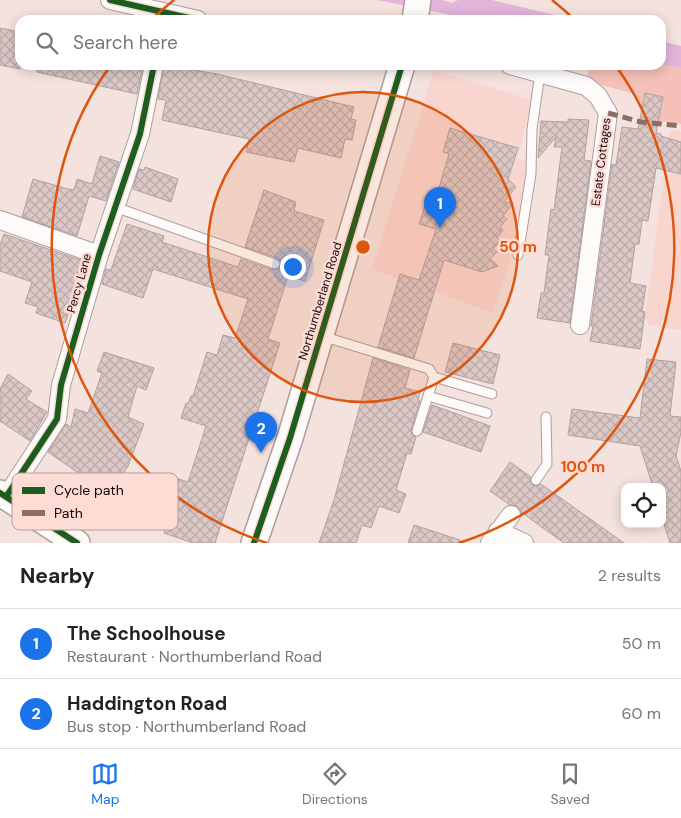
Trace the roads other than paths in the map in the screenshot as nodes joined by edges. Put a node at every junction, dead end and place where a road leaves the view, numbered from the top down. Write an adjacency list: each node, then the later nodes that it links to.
1 (110, 0): 3 (street)
2 (418, 0): 4 (main road)
3 (162, 15)
4 (416, 15)
5 (153, 70): 9 (street, Percy Lane)
6 (400, 70): 15 (main road, Northumberland Road)
7 (529, 70): 8 (street, Estate Cottages)
8 (540, 73): 12 (lane); 14 (street, Estate Cottages)
9 (115, 207): 11 (street, Percy Lane); 13 (lane)
10 (0, 220): 11 (street, Percy Lane)
11 (99, 255): 22 (street, Percy Lane)
12 (518, 255)
13 (275, 264)
14 (580, 325)
15 (321, 336): 16 (lane); 30 (main road, Northumberland Road)
16 (434, 377): 17 (lane); 18 (lane)
17 (492, 394)
18 (428, 396): 19 (lane); 21 (lane)
19 (487, 413)
20 (546, 417): 23 (lane)
21 (417, 431)
22 (19, 473)
23 (536, 480)
24 (12, 482): 25 (street, Percy Lane)
25 (3, 495)
26 (513, 512): 28 (street)
27 (57, 530): 29 (main road)
28 (494, 537): 31 (street)
29 (77, 543)
30 (254, 543)
31 (524, 543)

